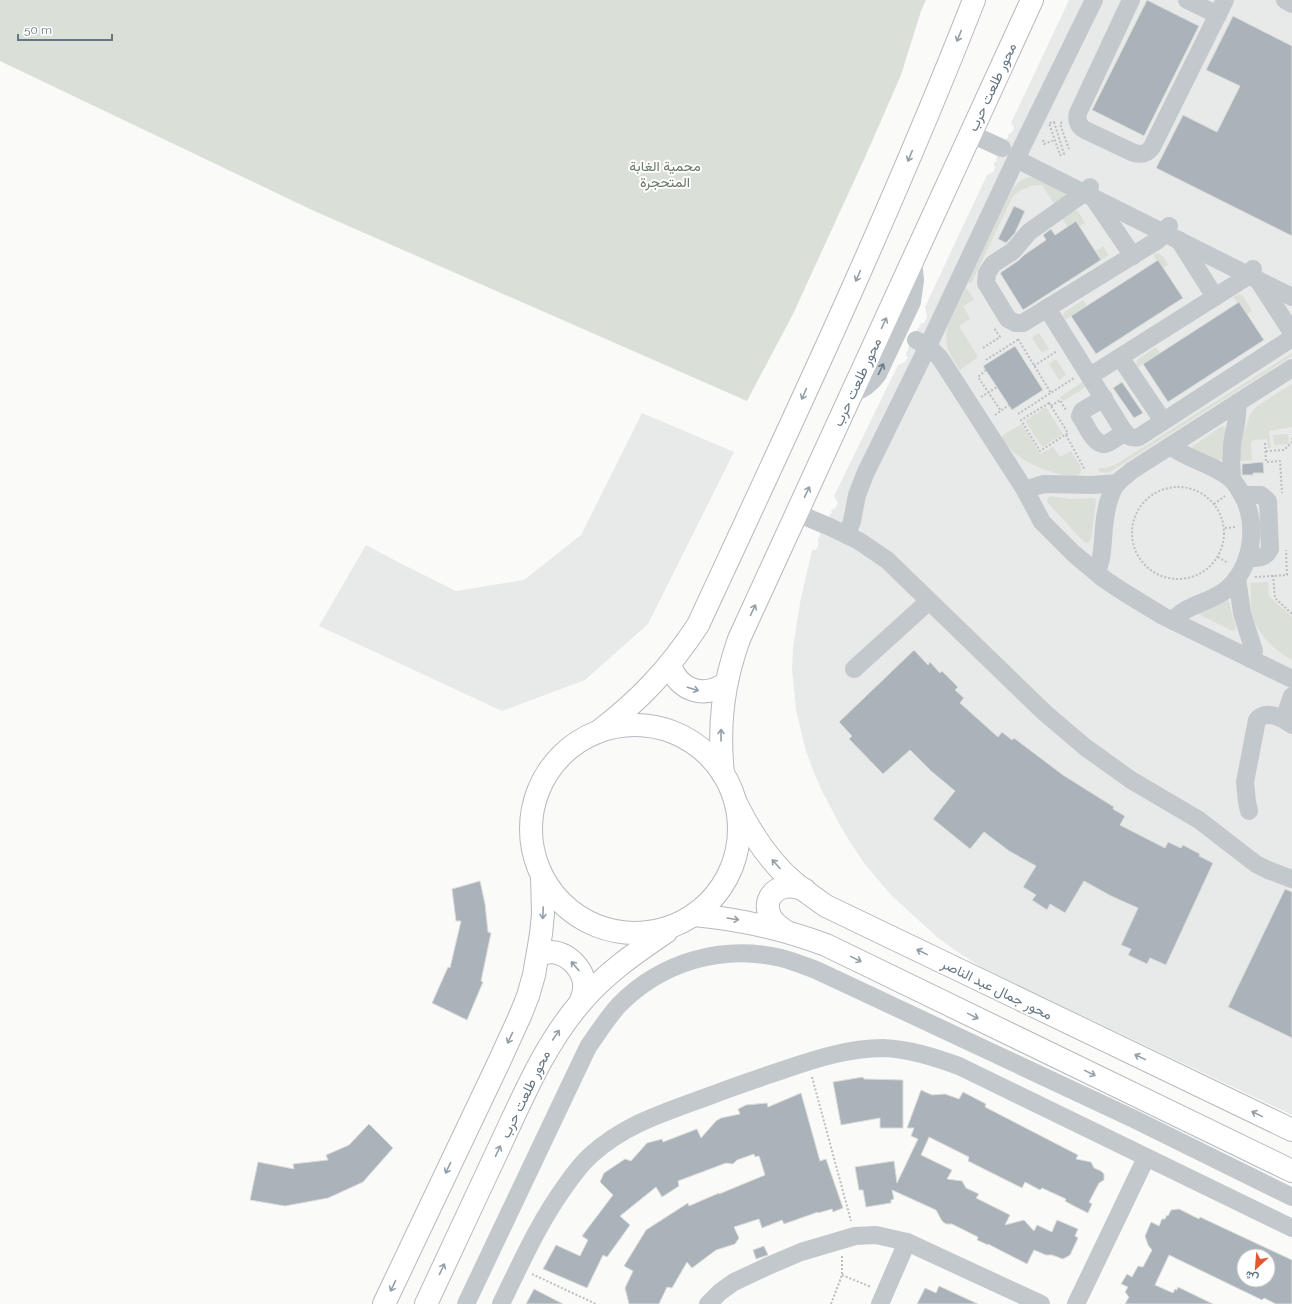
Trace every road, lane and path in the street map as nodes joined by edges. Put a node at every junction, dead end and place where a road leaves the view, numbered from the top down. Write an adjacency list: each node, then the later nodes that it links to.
1 (974, 0): 68 (main road, one-way to 68)
2 (1032, 0): 9 (main road, محور طلعت حرب)
3 (1094, 0): 12 (street)
4 (1131, 0): 8 (street)
5 (1187, 0): 8 (street)
6 (1285, 0): 7 (street)
7 (1292, 4)
8 (1222, 8)
9 (971, 134): 12 (street); 19 (main road, محور طلعت حرب)
10 (1068, 135): 11 (path)
11 (1059, 138): 11 (path)
12 (1012, 153): 13 (street); 26 (street)
13 (1089, 192): 14 (street); 15 (street); 16 (street); 24 (street)
14 (1127, 214): 15 (street); 16 (street)
15 (1114, 227): 17 (street)
16 (1171, 233): 17 (street); 18 (street); 20 (street); 21 (street)
17 (1133, 256): 24 (street)
18 (1210, 256): 20 (street); 21 (street)
19 (913, 260): 26 (street); 36 (main road, محور طلعت حرب, one-way to 19)
20 (1196, 268): 23 (street)
21 (1253, 274): 22 (street); 23 (street)
22 (1287, 296): 46 (street)
23 (1215, 297): 30 (street)
24 (1047, 308): 34 (street)
25 (992, 324): 28 (path)
26 (914, 339): 36 (street, one-way to 26); 42 (street); 60 (street)
27 (1018, 339): 31 (path)
28 (983, 348)
29 (1052, 354): 31 (path)
30 (1120, 357): 34 (street); 46 (street)
31 (1034, 366): 38 (path)
32 (1292, 368): 41 (street)
33 (986, 370): 37 (path)
34 (1088, 373): 38 (path); 39 (street)
35 (997, 387): 37 (path)
36 (852, 393): 59 (main road, محور طلعت حرب, one-way to 36)
37 (988, 393): 42 (path); 44 (path)
38 (1051, 393): 45 (path)
39 (1104, 398): 47 (street); 47 (street)
40 (1057, 402): 43 (path)
41 (1237, 403): 52 (street); 54 (street)
42 (970, 404): 58 (street)
43 (1051, 406): 48 (path); 48 (path)
44 (1001, 411)
45 (1018, 414)
46 (1163, 421): 47 (street)
47 (1125, 432)
48 (1066, 435): 51 (path)
49 (1292, 438): 53 (path)
50 (1077, 443): 51 (path)
51 (1072, 446): 56 (path)
52 (1170, 446): 54 (street); 55 (street)
53 (1266, 451)
54 (1232, 480): 63 (street)
55 (1118, 483): 56 (street); 61 (street)
56 (1092, 485): 58 (street)
57 (1200, 492): 57 (path)
58 (1030, 497): 61 (street)
59 (797, 512): 60 (street); 72 (main road, محور طلعت حرب, one-way to 59)
60 (847, 535): 64 (street)
61 (1098, 567): 66 (street)
62 (1273, 575): 65 (path)
63 (1238, 578): 66 (street); 67 (street)
64 (929, 601): 69 (street); 80 (street)
65 (1292, 614)
66 (1176, 618): 67 (street)
67 (1253, 655): 70 (street); 71 (street)
68 (670, 665): 72 (main road, one-way to 72); 75 (main road)
69 (854, 669)
70 (1292, 669)
71 (1292, 679)
72 (726, 683): 76 (main road, محور طلعت حرب, one-way to 72)
73 (1292, 696): 74 (street)
74 (1288, 722): 78 (street)
75 (598, 732): 76 (main road); 79 (main road)
76 (723, 774): 77 (main road)
77 (737, 805): 81 (main road, محور جمال عبد الناصر, one-way to 77); 82 (main road, محور طلعت حرب)
78 (1249, 811)
79 (542, 874): 82 (main road); 84 (main road, one-way to 84)
80 (1292, 879)
81 (805, 890): 83 (main road); 87 (main road, محور جمال عبد الناصر, one-way to 81)
82 (686, 920): 83 (main road, one-way to 83); 85 (main road, محور طلعت حرب)
83 (784, 930): 89 (main road, one-way to 89)
84 (539, 954): 85 (main road, one-way to 84); 97 (main road, one-way to 97)
85 (581, 1001): 98 (main road, محور طلعت حرب, one-way to 85)
86 (808, 1061): 88 (street); 92 (path); 94 (street)
87 (1292, 1130)
88 (1146, 1158): 91 (street); 105 (street)
89 (1292, 1171)
90 (1292, 1197): 99 (street)
91 (1292, 1228)
92 (848, 1237): 93 (street); 95 (path); 102 (street)
93 (907, 1242): 96 (street); 104 (street)
94 (519, 1268): 100 (street); 101 (path)
95 (842, 1275): 96 (path); 103 (path)
96 (883, 1298)
97 (384, 1304)
98 (426, 1304)
99 (466, 1304)
100 (501, 1304)
101 (596, 1304)
102 (708, 1304)
103 (831, 1304)
104 (1041, 1304)
105 (1076, 1304)

